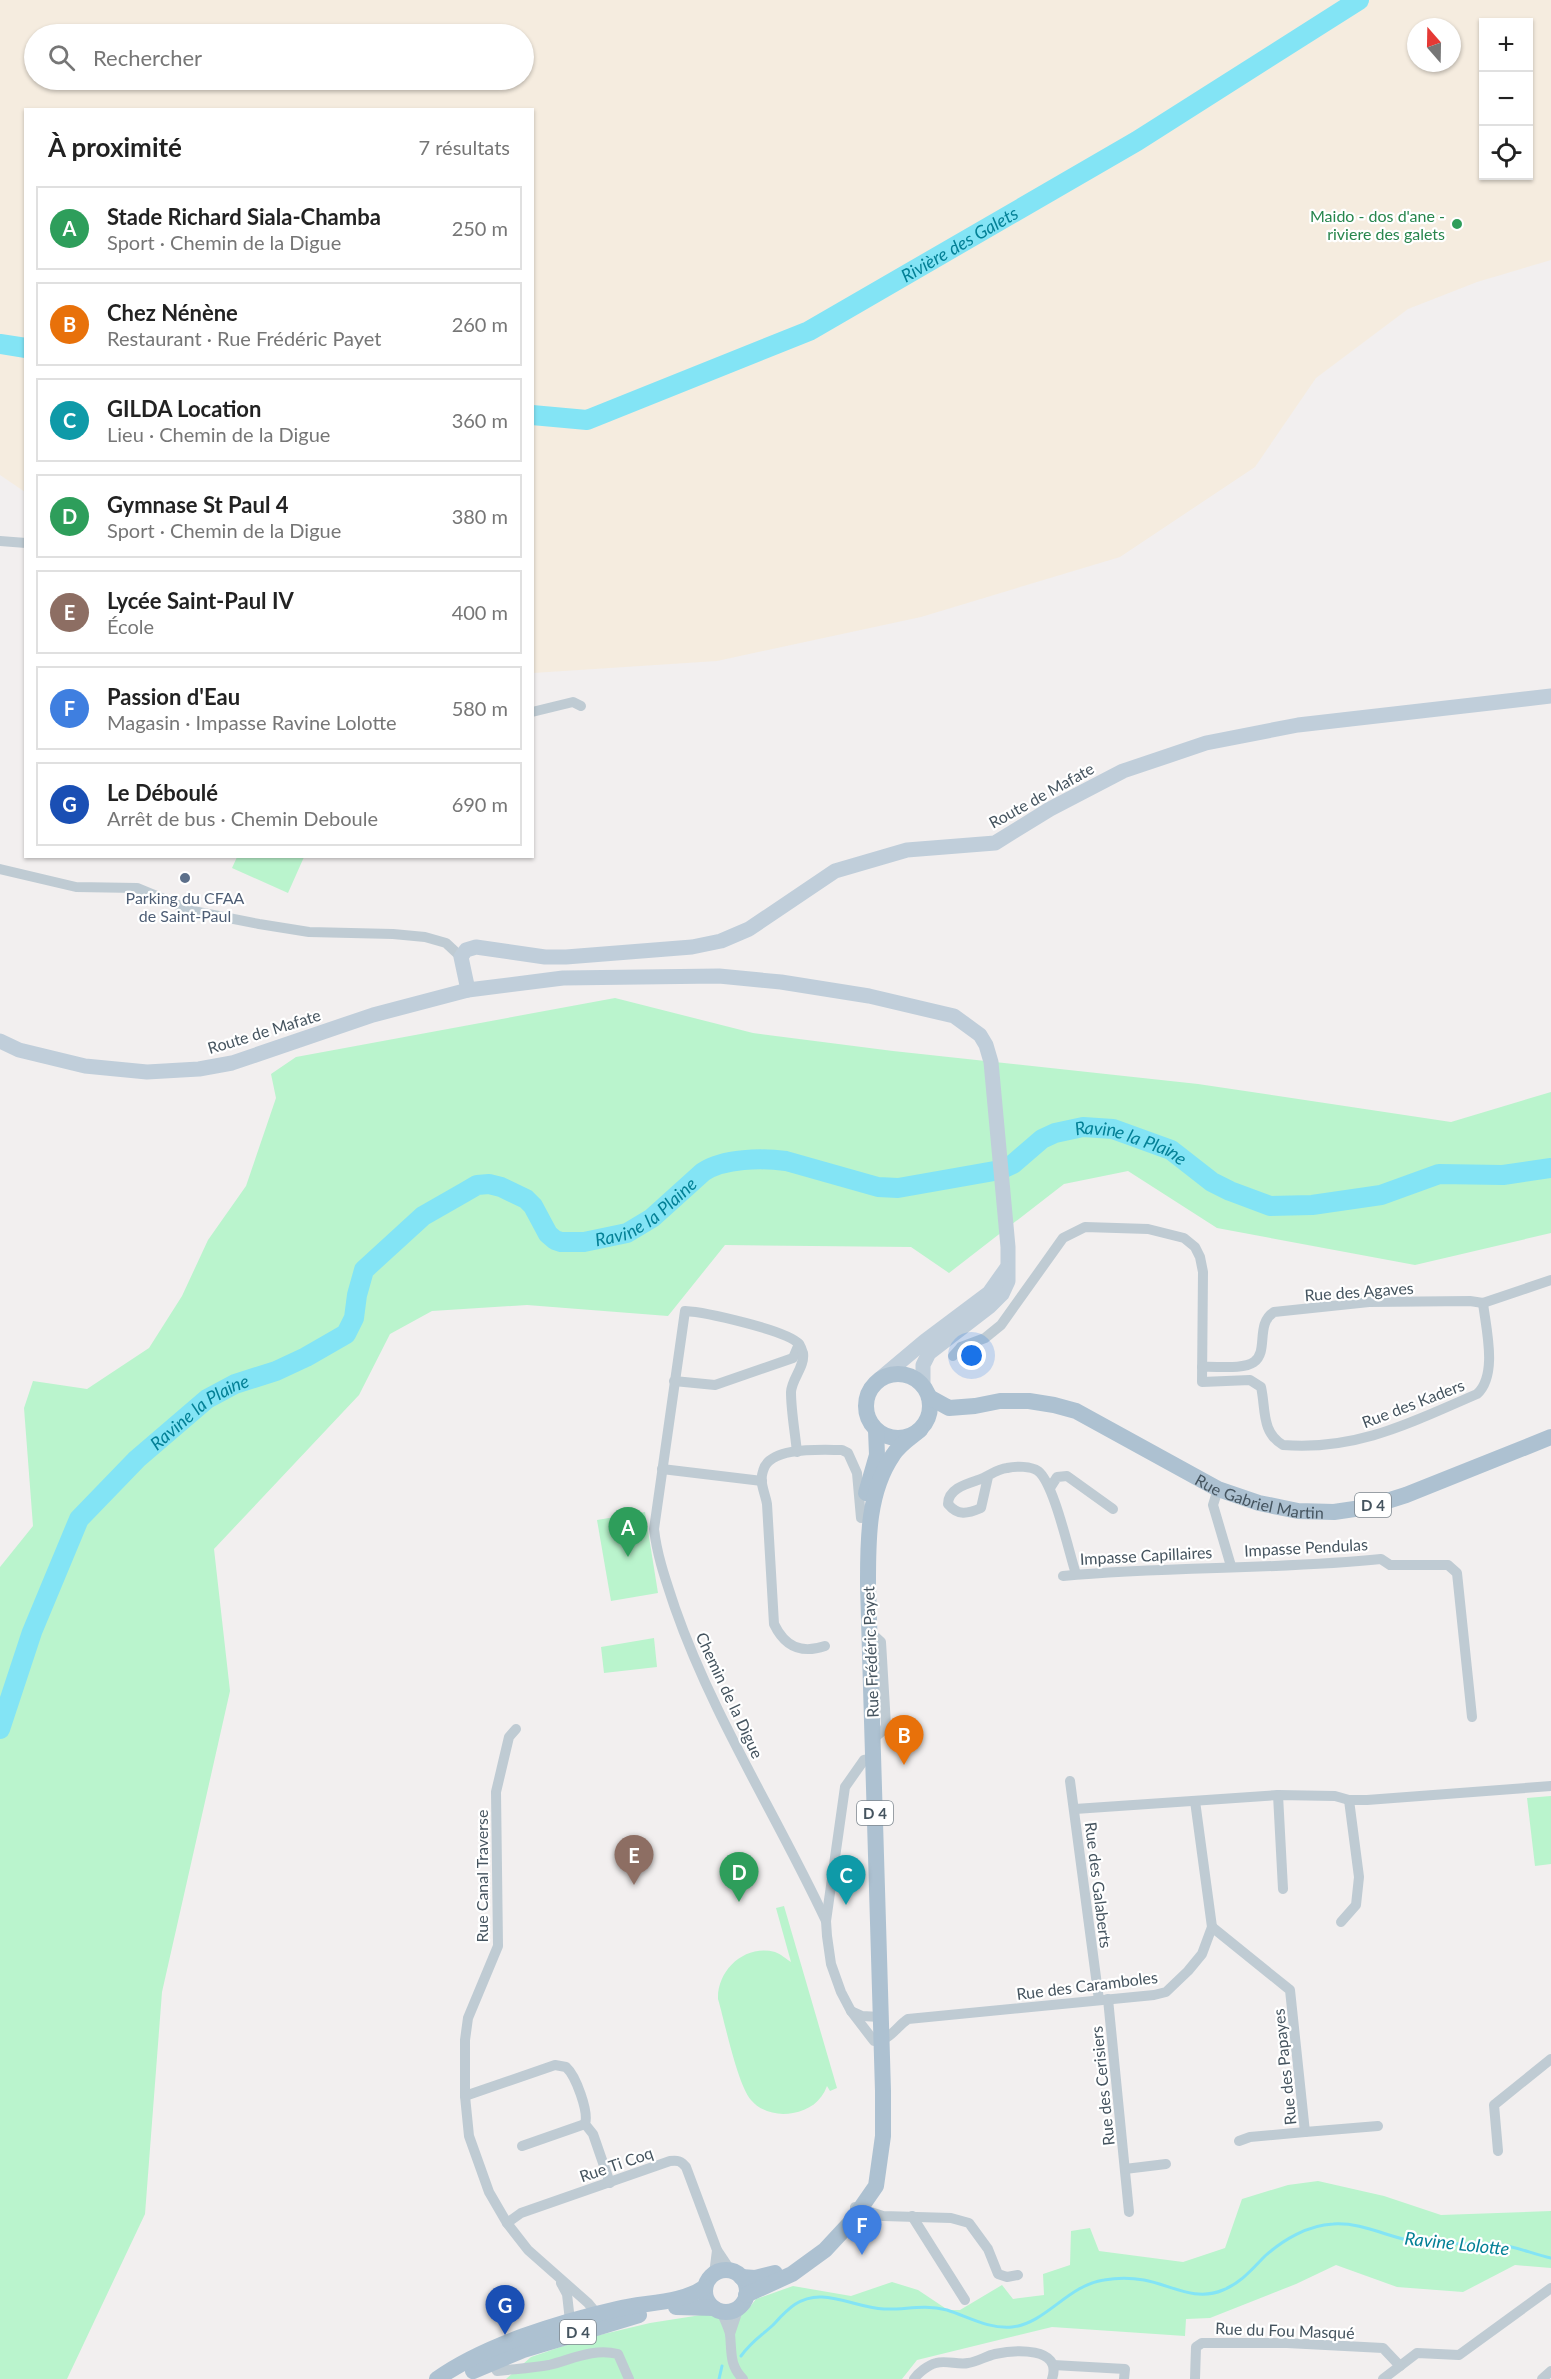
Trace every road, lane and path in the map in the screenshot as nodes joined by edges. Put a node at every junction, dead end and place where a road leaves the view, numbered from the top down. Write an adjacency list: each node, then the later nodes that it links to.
1 (0, 541): 2 (street)
2 (24, 543)
3 (1551, 696): 7 (main road, Route de Mafate)
4 (581, 706): 5 (street)
5 (534, 712)
6 (0, 869): 7 (street)
7 (461, 957): 8 (main road)
8 (468, 990): 9 (main road, Route de Mafate); 10 (main road, Route de Mafate)
9 (0, 1041)
10 (1008, 1263): 13 (main road, Route de Mafate); 14 (main road)
11 (1551, 1280): 12 (street, Rue des Agaves)
12 (1483, 1303): 18 (street, Rue des Agaves); 18 (street, Rue des Kaders)
13 (947, 1339): 14 (street); 15 (street); 21 (main road, Route de Mafate)
14 (925, 1341): 19 (main road)
15 (961, 1347): 16 (street); 18 (street)
16 (954, 1356)
17 (797, 1361): 20 (street); 20 (street, Chemin de la Digue); 26 (street)
18 (1202, 1367)
19 (881, 1378): 21 (main road); 24 (main road)
20 (674, 1381): 27 (street, Chemin de la Digue)
21 (926, 1391): 22 (main road, Rue Gabriel Martin / D 4); 23 (main road)
22 (975, 1406): 23 (main road, Rue Gabriel Martin / D 4); 31 (main road, Rue Gabriel Martin / D 4)
23 (922, 1427): 24 (main road); 40 (main road, Rue Frédéric Payet / D 4)
24 (876, 1430): 33 (main road, Rue Frédéric Payet / D 4)
25 (1551, 1437): 31 (main road, Rue Gabriel Martin / D 4)
26 (797, 1452): 29 (street); 33 (street)
27 (662, 1468): 29 (street); 48 (street, Chemin de la Digue)
28 (988, 1477): 30 (street)
29 (762, 1480): 37 (street)
30 (1050, 1488): 32 (street); 35 (street)
31 (1218, 1489): 34 (street, Impasse Pendulas)
32 (1113, 1509)
33 (861, 1518): 40 (main road, Rue Frédéric Payet / D 4)
34 (1231, 1566): 35 (street, Impasse Capillaires); 38 (street, Impasse Pendulas)
35 (1076, 1574): 36 (street, Impasse Capillaires)
36 (1063, 1576)
37 (825, 1646)
38 (1472, 1717)
39 (516, 1730): 56 (street, Rue Canal Traverse)
40 (869, 1759): 48 (street, Chemin de la Digue); 53 (main road, Rue Frédéric Payet / D 4)
41 (1070, 1781): 46 (street, Rue des Galaberts)
42 (1551, 1786): 44 (street)
43 (1278, 1795): 44 (street); 45 (street); 47 (street)
44 (1349, 1800): 49 (street)
45 (1195, 1801): 46 (street, Rue des Galaberts); 50 (street, Rue des Caramboles)
46 (1075, 1809): 51 (street, Rue des Galaberts)
47 (1283, 1889)
48 (826, 1921): 52 (street, Chemin de la Digue)
49 (1341, 1922)
50 (1212, 1927): 51 (street, Rue des Caramboles); 59 (street, Rue des Papayes)
51 (1104, 2000): 54 (street, Rue des Caramboles); 64 (street, Rue des Cerisiers)
52 (851, 2011): 53 (street); 54 (street, Chemin de la Digue)
53 (877, 2018): 54 (main road, Rue Frédéric Payet / D 4)
54 (878, 2041): 66 (main road, Rue Frédéric Payet / D 4)
55 (1551, 2059): 62 (street)
56 (465, 2096): 57 (street); 69 (street, Rue Canal Traverse)
57 (585, 2124): 61 (street); 65 (street)
58 (1378, 2126): 59 (street, Rue des Papayes)
59 (1305, 2132): 60 (street, Rue des Papayes)
60 (1239, 2141)
61 (522, 2146)
62 (1498, 2151)
63 (1166, 2164): 64 (street)
64 (1125, 2169): 67 (street, Rue des Cerisiers)
65 (610, 2183): 69 (street, Rue Ti Coq); 71 (street, Rue Ti Coq)
66 (857, 2208): 68 (street); 71 (main road, D 4); 75 (main road, D 4)
67 (1130, 2212)
68 (912, 2216): 70 (street); 74 (street)
69 (507, 2223): 72 (street, Rue Canal Traverse)
70 (1017, 2275)
71 (723, 2277): 75 (main road); 76 (main road); 78 (main road, D 4)
72 (560, 2280): 77 (street, Rue Canal Traverse); 78 (street, Rue Canal Traverse)
73 (1551, 2288): 82 (street)
74 (965, 2300)
75 (742, 2301): 76 (main road, D 4); 79 (street)
76 (717, 2310): 78 (main road, D 4); 79 (street)
77 (570, 2321): 78 (main road, D 4); 84 (main road, D 4)
78 (591, 2324): 80 (main road, D 4)
79 (730, 2334): 87 (street)
80 (492, 2363): 85 (main road, D 4); 86 (street)
81 (1053, 2365): 88 (street); 89 (street); 90 (street)
82 (1400, 2366): 91 (street, Rue du Fou Masqué); 92 (street)
83 (1551, 2371): 93 (street)
84 (437, 2379)
85 (456, 2379)
86 (629, 2379)
87 (743, 2379)
88 (914, 2379)
89 (1052, 2379)
90 (1124, 2379)
91 (1195, 2379)
92 (1383, 2379)
93 (1542, 2379)

